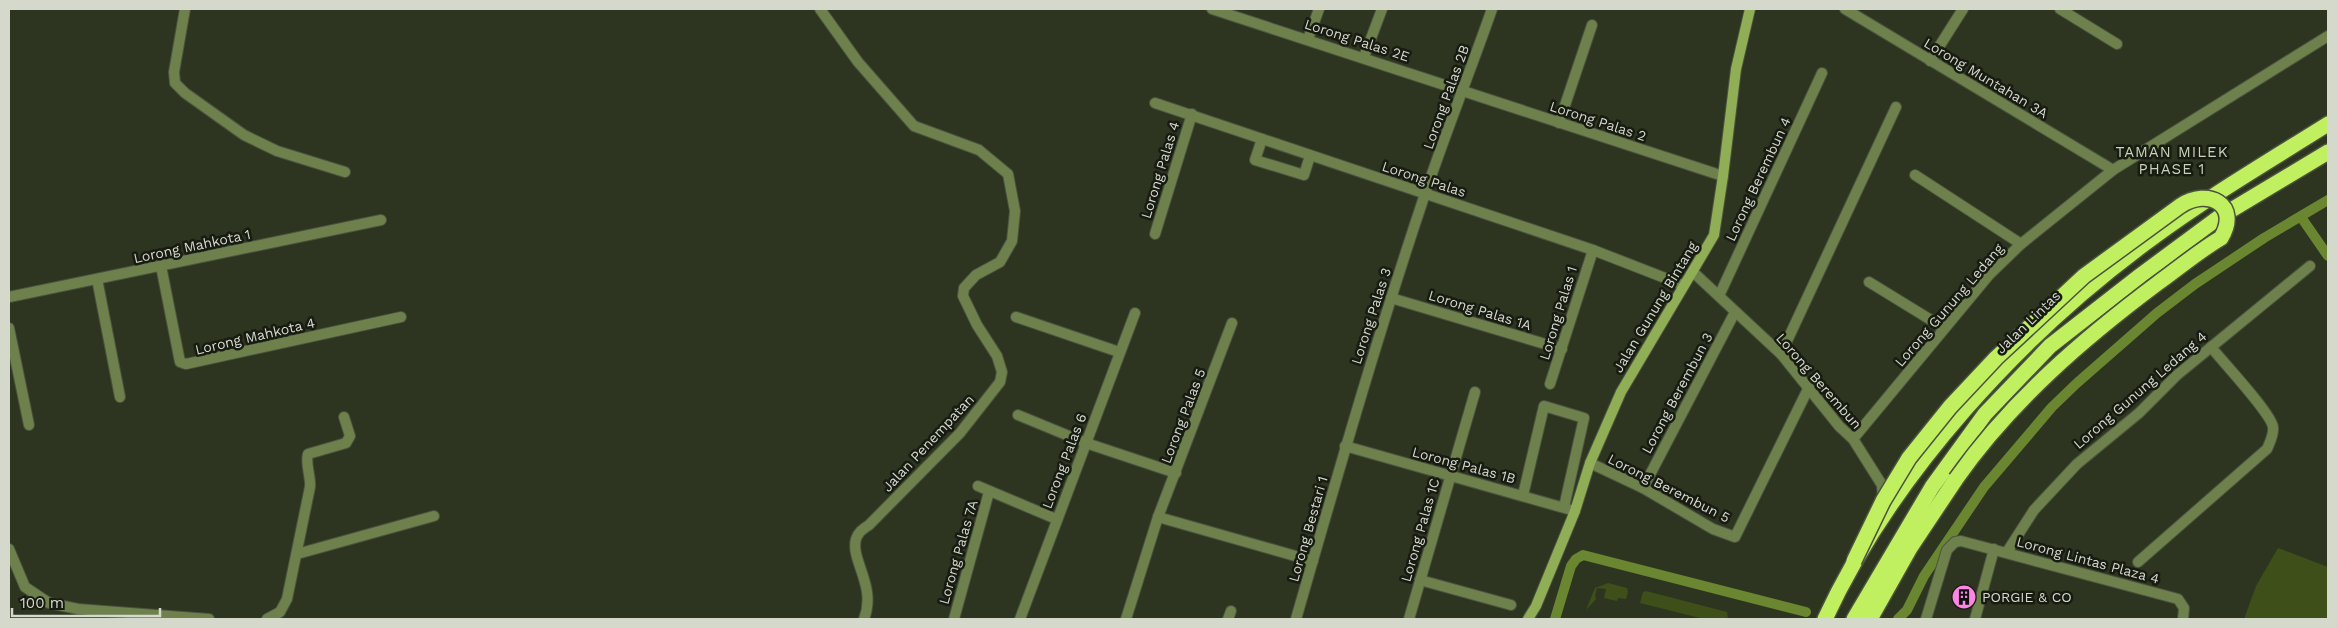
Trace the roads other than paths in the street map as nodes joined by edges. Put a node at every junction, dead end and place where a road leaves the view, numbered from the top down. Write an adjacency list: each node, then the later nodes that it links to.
1 (185, 9): 28 (street)
2 (820, 9): 94 (street, Jalan Penempatan)
3 (1212, 9): 13 (street, Lorong Palas 2E)
4 (1319, 9): 13 (street)
5 (1382, 9): 15 (street)
6 (1492, 9): 18 (street, Lorong Palas 2B)
7 (1750, 9): 30 (street, Jalan Gunung Bintang)
8 (1845, 9): 16 (street, Lorong Muntahan 3A)
9 (1963, 9): 16 (street)
10 (2060, 9): 14 (street)
11 (1592, 25): 22 (street)
12 (2328, 36): 27 (street, Lorong Gunung Ledang)
13 (1308, 39): 15 (street, Lorong Palas 2E)
14 (2117, 44)
15 (1364, 57): 18 (street, Lorong Palas 2E)
16 (1930, 61): 27 (street, Lorong Muntahan 3A)
17 (1822, 73): 42 (street, Lorong Berembun 4)
18 (1464, 90): 22 (street, Lorong Palas 2); 31 (street, Lorong Palas 2B)
19 (1155, 103): 21 (street, Lorong Palas)
20 (1896, 107): 55 (street)
21 (1192, 114): 24 (street, Lorong Palas); 33 (street, Lorong Palas 4)
22 (1559, 124): 30 (street, Lorong Palas 2)
23 (2328, 124): 86 (highway, Jalan Lintas)
24 (1262, 140): 26 (street, Lorong Palas); 26 (street)
25 (2328, 152): 80 (highway)
26 (1310, 156): 31 (street, Lorong Palas)
27 (2113, 170): 34 (street, Lorong Gunung Ledang)
28 (345, 172)
29 (1915, 175): 34 (street)
30 (1723, 176): 38 (street, Jalan Gunung Bintang)
31 (1425, 194): 35 (street, Lorong Palas); 44 (street, Lorong Palas 3)
32 (381, 220): 36 (street, Lorong Mahkota 1)
33 (1155, 234)
34 (2021, 244): 51 (street, Lorong Gunung Ledang)
35 (1593, 250): 41 (street, Lorong Palas); 53 (street, Lorong Palas 1)
36 (161, 266): 39 (street, Lorong Mahkota 1); 47 (street, Lorong Mahkota 4)
37 (2310, 266): 52 (street, Lorong Gunung Ledang 4)
38 (1693, 272): 41 (street, Jalan Gunung Bintang); 42 (street, Lorong Berembun)
39 (97, 279): 43 (street, Lorong Mahkota 1); 59 (street)
40 (1869, 282): 51 (street)
41 (1683, 285): 66 (street, Jalan Gunung Bintang)
42 (1719, 296): 45 (street, Lorong Berembun)
43 (9, 297)
44 (1391, 298): 53 (street, Lorong Palas 1A); 65 (street, Lorong Palas 3)
45 (1735, 312): 55 (street, Lorong Berembun); 71 (street, Lorong Berembun 3)
46 (1135, 313): 54 (street, Lorong Palas 6)
47 (401, 317)
48 (1016, 317): 54 (street)
49 (1232, 323): 67 (street, Lorong Palas 5)
50 (9, 328): 62 (street)
51 (1944, 328): 63 (street, Lorong Gunung Ledang)
52 (2211, 347): 83 (street, Lorong Gunung Ledang 4); 87 (street)
53 (1562, 349): 56 (street, Lorong Palas 1)
54 (1119, 352): 64 (street, Lorong Palas 6)
55 (1781, 354): 57 (street, Lorong Berembun)
56 (1550, 384)
57 (1809, 388): 63 (street, Lorong Berembun); 71 (street, Lorong Berembun 5)
58 (1474, 392): 68 (street, Lorong Palas 1C)
59 (120, 397)
60 (1018, 415): 64 (street)
61 (344, 417): 84 (street)
62 (29, 425)
63 (1852, 439): 74 (street, Lorong Berembun)
64 (1086, 443): 67 (street); 79 (street, Lorong Palas 6)
65 (1345, 446): 68 (street, Lorong Palas 1B); 85 (street, Lorong Bestari 1)
66 (1590, 464): 71 (street, Lorong Berembun 5); 76 (street, Jalan Gunung Bintang)
67 (1176, 474): 78 (street, Lorong Palas 5)
68 (1450, 475): 73 (street, Lorong Palas 1B); 88 (street, Lorong Palas 1C)
69 (1952, 484): 74 (highway, bridge); 80 (highway); 91 (highway)
70 (978, 486): 72 (street)
71 (1643, 488)
72 (989, 492): 79 (street); 95 (street, Lorong Palas 7A)
73 (1523, 495): 75 (street, Lorong Palas 1B); 75 (street)
74 (1883, 501): 86 (highway, bridge)
75 (1564, 507): 76 (street, Lorong Palas 1B)
76 (1575, 511): 90 (street, Jalan Gunung Bintang)
77 (434, 516): 84 (street)
78 (1158, 517): 85 (street); 97 (street, Lorong Palas 5)
79 (1056, 519): 96 (street, Lorong Palas 6)
80 (1911, 523): 91 (highway)
81 (9, 549): 92 (street)
82 (1994, 549): 83 (street, Lorong Lintas Plaza 4); 103 (street, Lorong Lintas Plaza 4); 104 (street)
83 (2007, 552): 105 (street, Lorong Lintas Plaza 4)
84 (297, 554): 93 (street)
85 (1313, 561): 98 (street, Lorong Bestari 1)
86 (1854, 561): 102 (highway, Jalan Lintas)
87 (2138, 562)
88 (1420, 580): 89 (street); 99 (street, Lorong Palas 1C)
89 (1511, 605)
90 (1536, 606): 100 (street, Jalan Gunung Bintang); 101 (street, Jalan Gunung Bintang)
91 (1860, 616)
92 (209, 619)
93 (266, 619)
94 (864, 619)
95 (954, 619)
96 (1020, 619)
97 (1126, 619)
98 (1296, 619)
99 (1409, 619)
100 (1528, 619)
101 (1535, 619)
102 (1825, 619)
103 (1926, 619)
104 (1975, 619)
105 (2183, 619)

